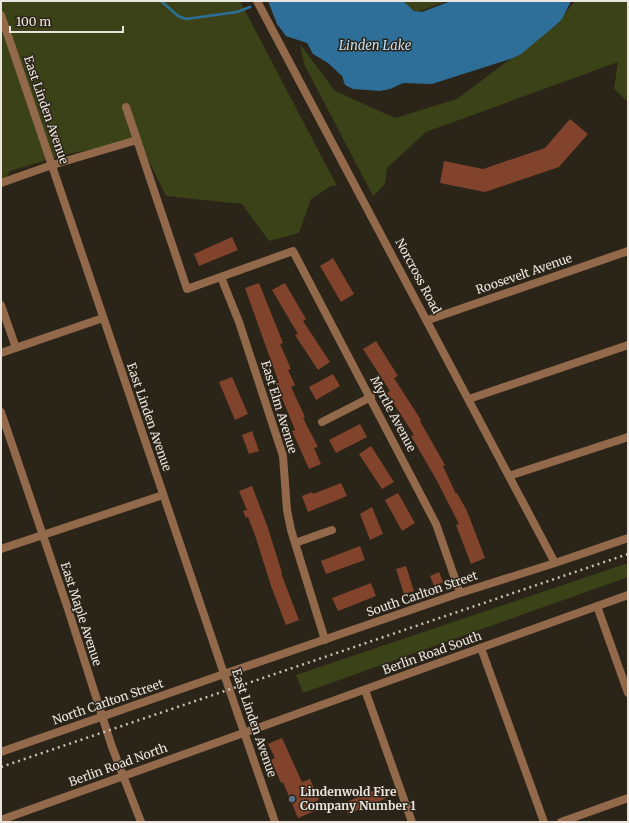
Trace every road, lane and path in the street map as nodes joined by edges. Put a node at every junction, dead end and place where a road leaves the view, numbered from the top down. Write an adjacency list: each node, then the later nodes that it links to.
1 (258, 1): 11 (street, Norcross Road)
2 (1, 18): 5 (street, East Linden Avenue)
3 (126, 107): 4 (street)
4 (137, 140): 5 (street); 8 (street)
5 (52, 165): 6 (street); 10 (street, East Linden Avenue)
6 (1, 184)
7 (628, 251): 11 (street, Roosevelt Avenue)
8 (221, 277): 15 (street, Myrtle Avenue); 25 (street, East Elm Avenue)
9 (1, 305): 13 (street)
10 (103, 318): 13 (street); 21 (street, East Linden Avenue)
11 (428, 320): 16 (street, Norcross Road)
12 (628, 346): 16 (street)
13 (16, 348): 14 (street)
14 (1, 353)
15 (371, 397): 18 (street); 28 (street, Myrtle Avenue)
16 (469, 399): 20 (street, Norcross Road)
17 (1, 412): 23 (street, East Maple Avenue)
18 (322, 422)
19 (628, 437): 20 (street)
20 (509, 476): 27 (street, Norcross Road)
21 (163, 495): 23 (street); 33 (street, East Linden Avenue)
22 (332, 530): 25 (street)
23 (42, 535): 26 (street); 36 (street, East Maple Avenue)
24 (628, 538): 27 (street, South Carlton Street)
25 (295, 543): 31 (street, East Elm Avenue)
26 (1, 549)
27 (555, 563): 28 (street, South Carlton Street)
28 (460, 593): 31 (street, South Carlton Street)
29 (628, 595): 30 (street, Berlin Road South)
30 (598, 606): 32 (street, Berlin Road South); 35 (street)
31 (325, 640): 33 (street, South Carlton Street)
32 (481, 648): 34 (street, Berlin Road South); 45 (street)
33 (224, 674): 36 (street, North Carlton Street); 37 (street, East Linden Avenue)
34 (365, 690): 37 (street, Berlin Road South); 44 (street)
35 (628, 693)
36 (102, 716): 38 (street, North Carlton Street); 39 (street, East Maple Avenue)
37 (244, 733): 39 (street, Berlin Road North); 43 (street, East Linden Avenue)
38 (1, 752)
39 (123, 776): 41 (street, Berlin Road North); 42 (street, East Maple Avenue)
40 (628, 798): 46 (street)
41 (5, 820)
42 (141, 822)
43 (275, 822)
44 (412, 822)
45 (544, 822)
46 (561, 822)

